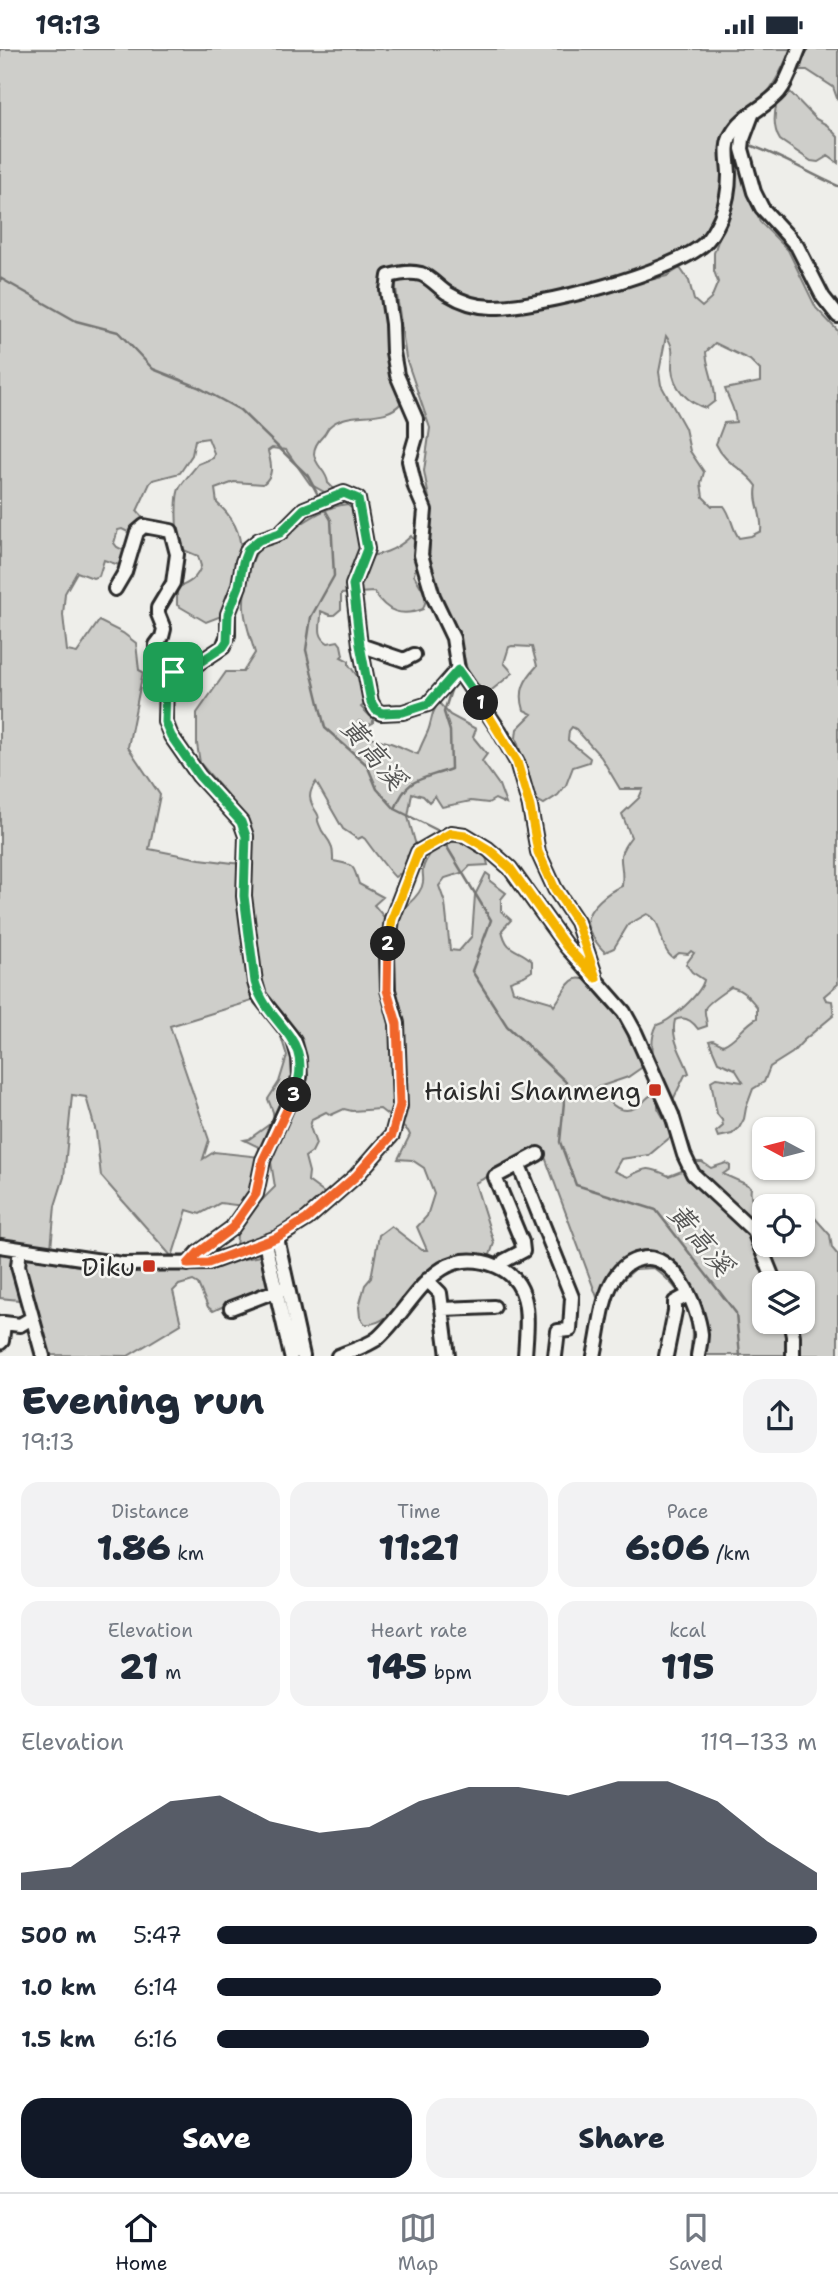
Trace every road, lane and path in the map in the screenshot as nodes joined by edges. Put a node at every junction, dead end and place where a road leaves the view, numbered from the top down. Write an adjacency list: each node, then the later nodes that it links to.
1 (799, 49): 2 (street)
2 (752, 115): 3 (street); 7 (street)
3 (838, 316)
4 (116, 589): 8 (street)
5 (360, 645): 6 (street); 7 (street); 8 (street)
6 (414, 655)
7 (458, 670): 9 (street)
8 (173, 672): 15 (street)
9 (596, 978): 12 (street); 17 (street)
10 (538, 1154): 11 (street)
11 (519, 1165): 16 (street); 34 (street)
12 (271, 1241): 15 (street); 19 (street)
13 (0, 1246): 14 (street)
14 (20, 1249): 15 (street); 24 (street)
15 (188, 1264)
16 (499, 1268): 18 (street); 33 (street)
17 (770, 1271)
18 (427, 1280): 23 (street); 31 (street)
19 (282, 1288): 22 (street); 29 (street); 30 (street)
20 (688, 1295): 35 (street); 36 (street); 37 (street)
21 (494, 1307): 23 (street)
22 (231, 1308)
23 (443, 1309): 32 (street)
24 (32, 1318): 25 (street); 28 (street)
25 (2, 1323): 27 (street)
26 (792, 1334): 38 (street)
27 (0, 1343)
28 (43, 1356)
29 (290, 1356)
30 (303, 1356)
31 (338, 1356)
32 (448, 1356)
33 (525, 1356)
34 (555, 1356)
35 (594, 1356)
36 (666, 1356)
37 (698, 1356)
38 (793, 1356)

